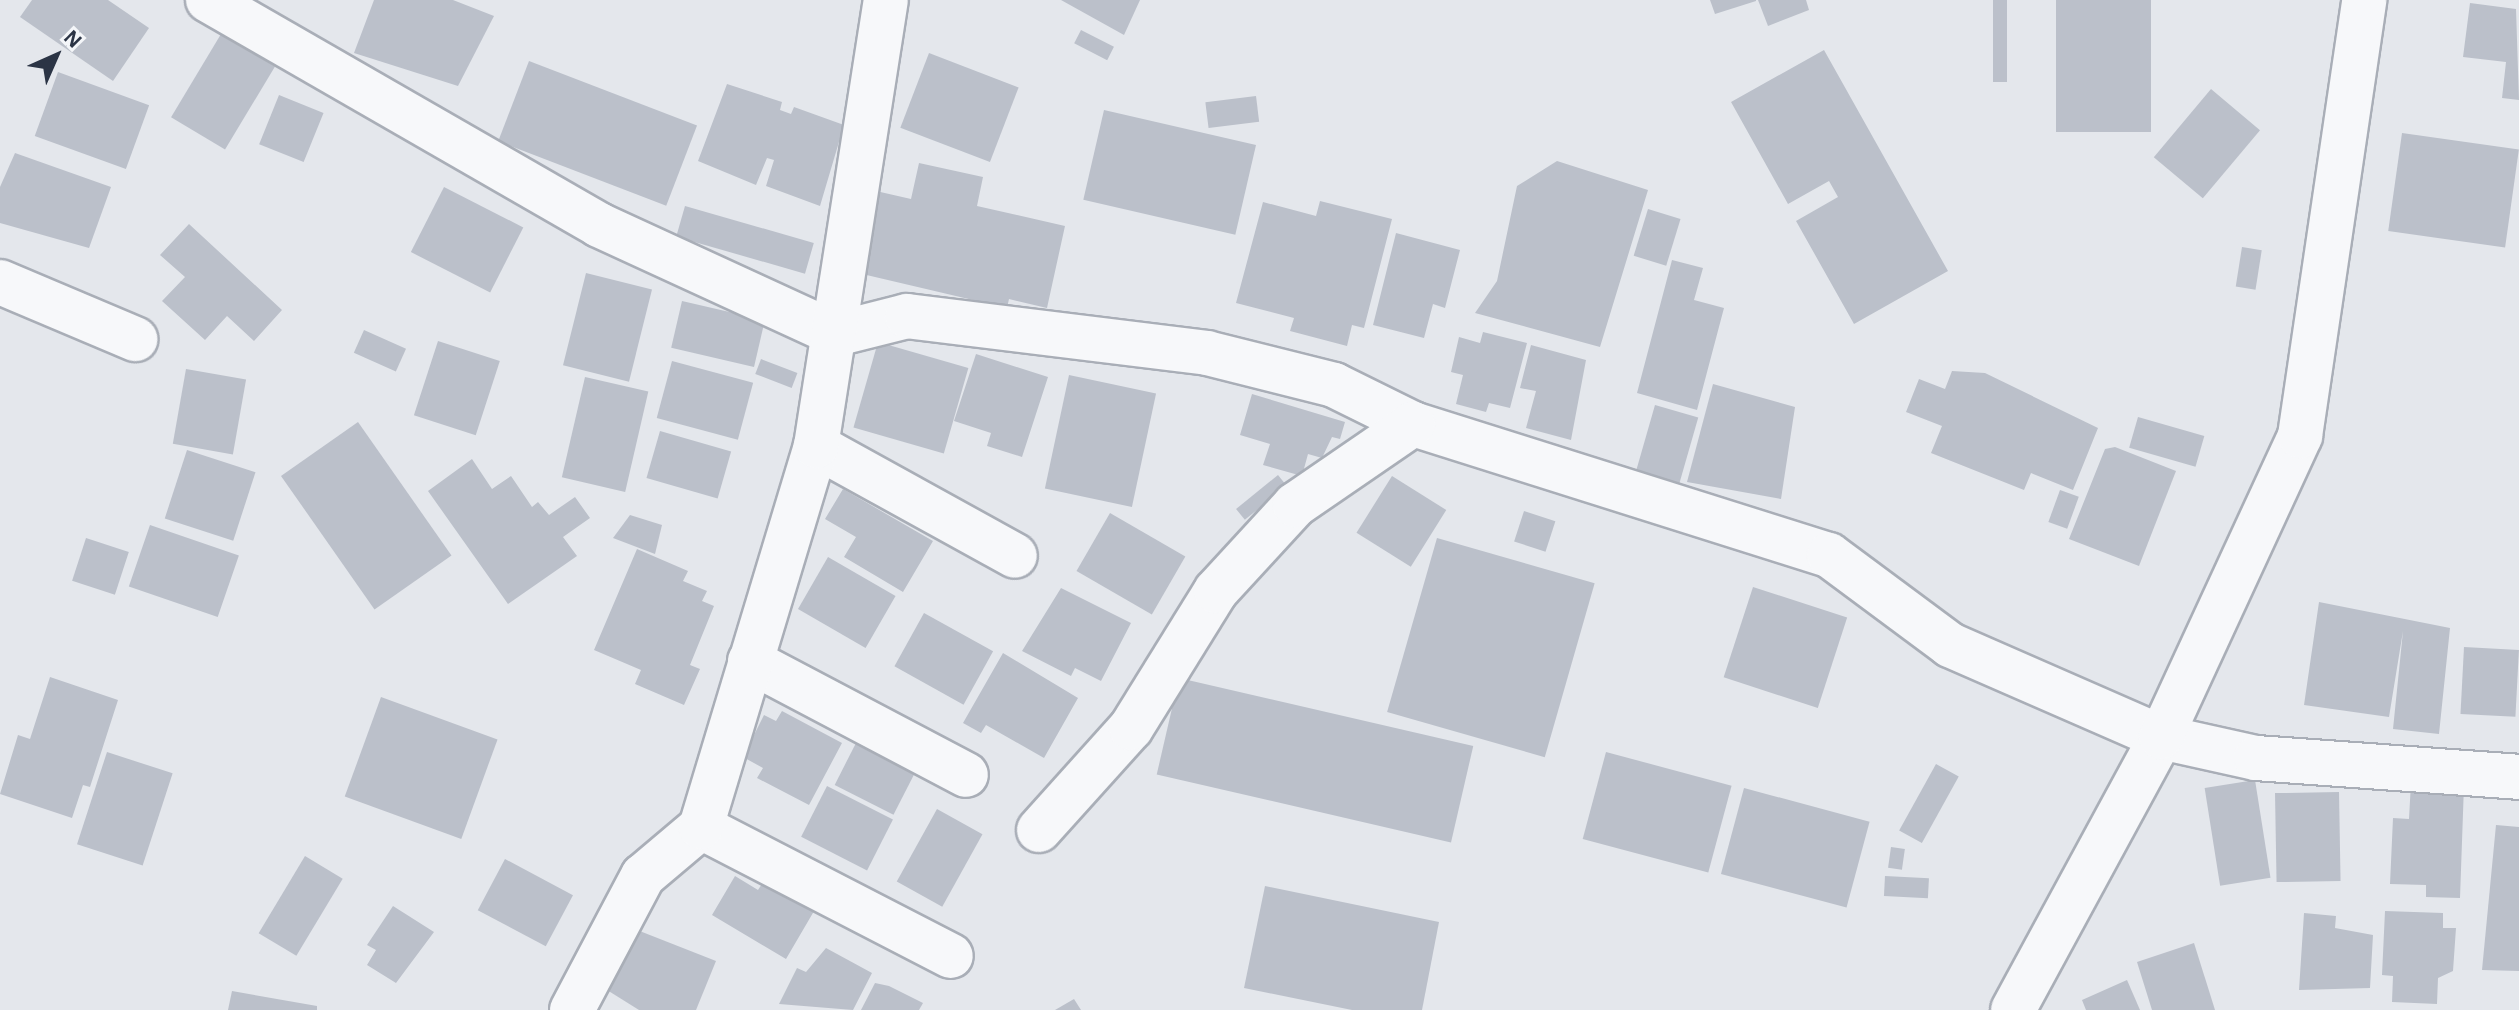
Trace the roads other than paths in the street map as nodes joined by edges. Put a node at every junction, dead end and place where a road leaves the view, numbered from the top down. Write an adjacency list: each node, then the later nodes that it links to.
1 (208, 0): 5 (street)
2 (886, 0): 5 (street)
3 (2364, 0): 11 (street)
4 (0, 282): 6 (street)
5 (836, 334): 7 (street); 8 (street)
6 (135, 339)
7 (1413, 424): 11 (street); 15 (street)
8 (816, 446): 9 (street); 10 (street)
9 (1015, 556)
10 (750, 661): 12 (street); 14 (street)
11 (2161, 737): 13 (street); 18 (street)
12 (966, 775)
13 (2519, 777)
14 (701, 827): 16 (street); 17 (street)
15 (1039, 830)
16 (951, 956)
17 (572, 1010)
18 (2013, 1010)

